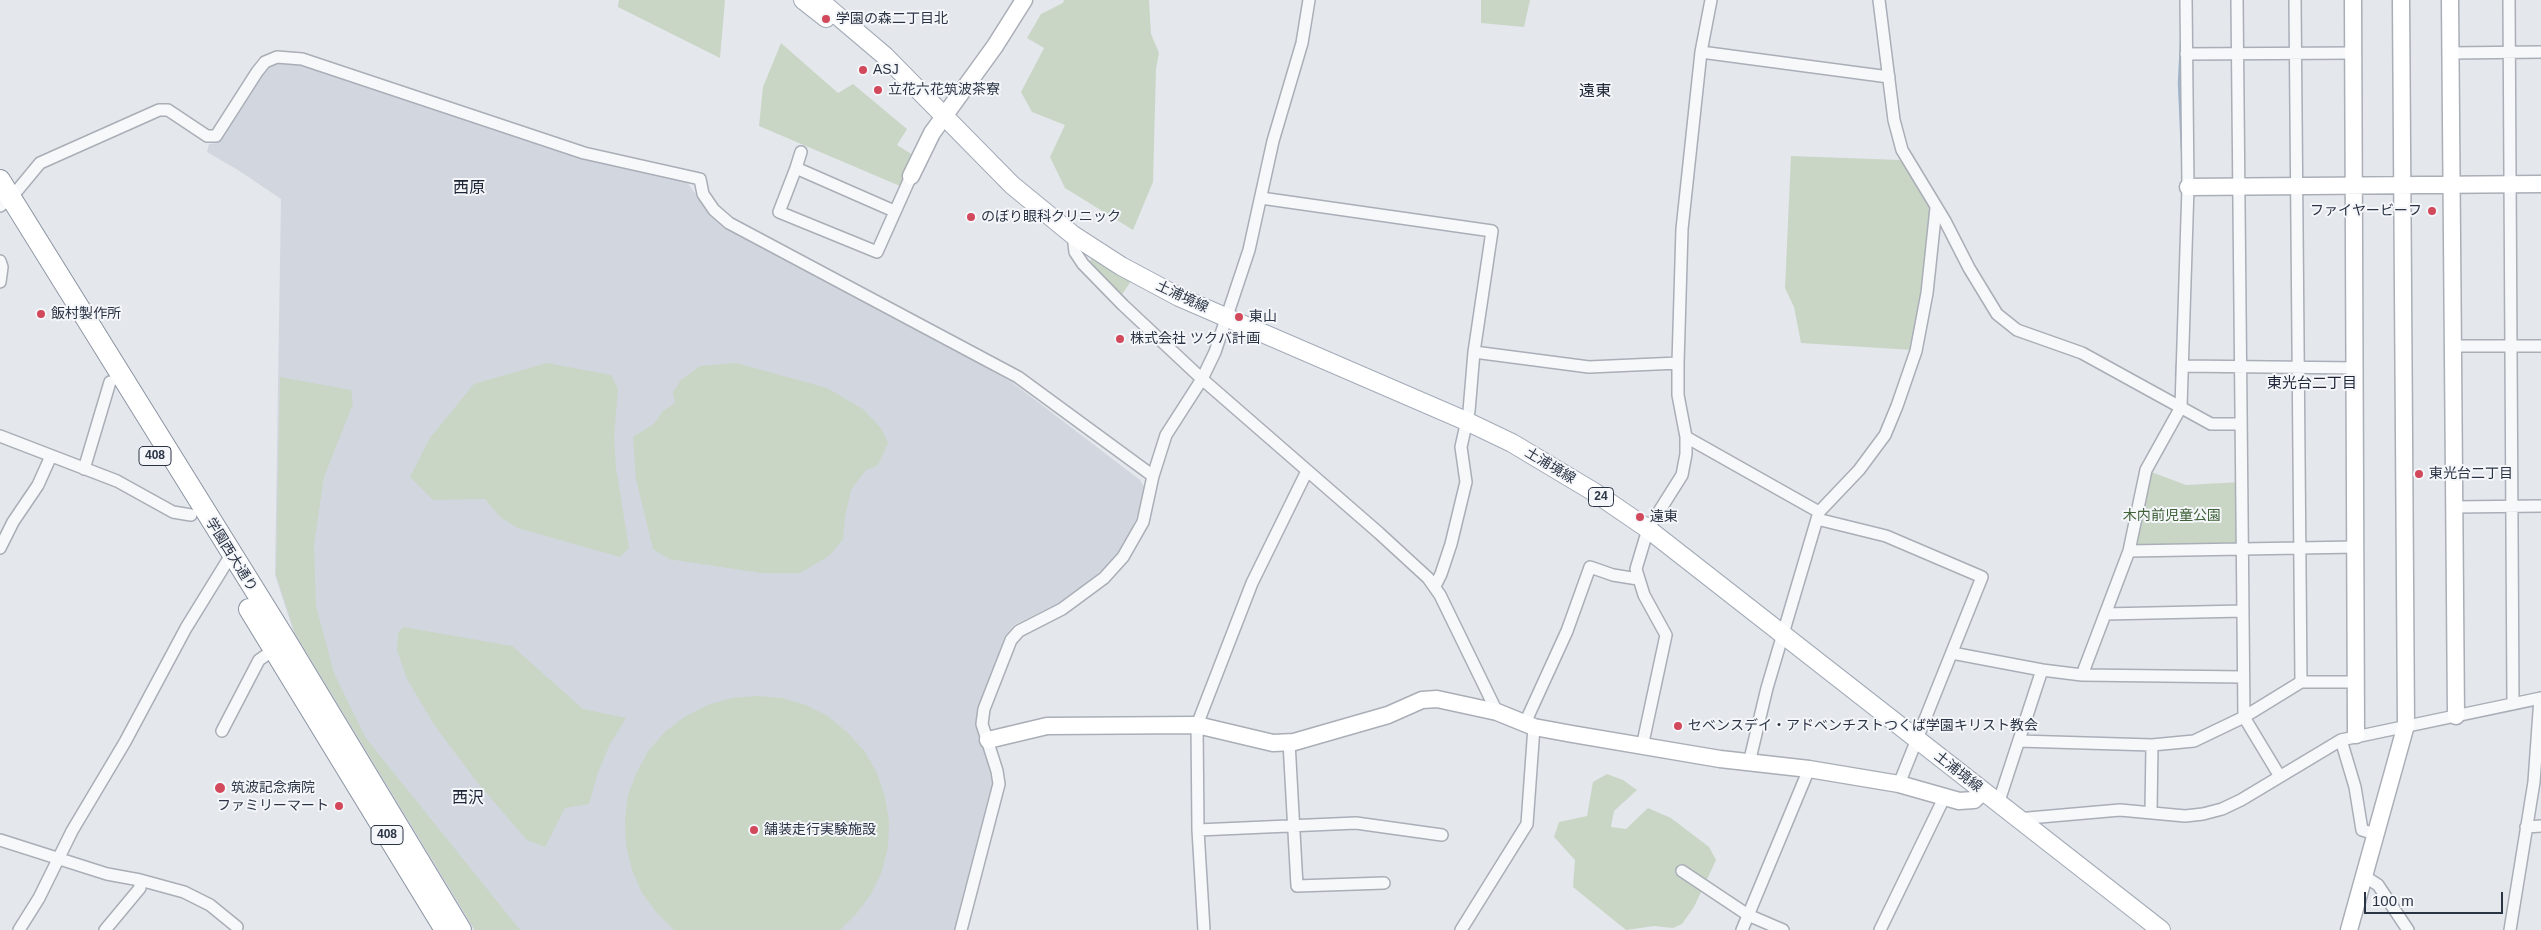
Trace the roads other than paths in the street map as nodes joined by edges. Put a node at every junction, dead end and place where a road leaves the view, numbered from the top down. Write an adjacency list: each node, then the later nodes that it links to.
1 (803, 0): 22 (main road, 24)
2 (819, 0): 22 (main road, 24)
3 (1024, 0): 24 (street)
4 (1308, 0): 37 (street)
5 (1711, 0): 14 (street)
6 (1879, 0): 23 (street)
7 (2186, 0): 20 (street)
8 (2237, 0): 21 (street)
9 (2295, 0): 19 (street)
10 (2353, 0): 15 (street)
11 (2401, 0): 34 (street)
12 (2450, 0): 16 (street)
13 (2509, 0): 17 (street)
14 (1701, 52): 23 (street); 49 (street)
15 (2354, 52): 19 (street); 33 (street)
16 (2450, 52): 17 (street); 31 (street)
17 (2509, 52): 18 (street); 29 (street)
18 (2541, 52)
19 (2296, 53): 21 (street); 32 (street)
20 (2186, 54): 21 (street); 35 (street)
21 (2237, 54): 36 (street)
22 (885, 56): 24 (main road, 24)
23 (1889, 77): 39 (street)
24 (945, 114): 27 (street); 41 (main road, 土浦境線 / 24)
25 (801, 152): 26 (street)
26 (796, 168): 40 (street); 40 (street)
27 (911, 176): 40 (street)
28 (0, 180): 38 (highway, 学園西大通り / 408)
29 (2509, 184): 30 (street); 31 (street); 46 (street)
30 (2541, 184)
31 (2451, 185): 34 (street); 45 (street)
32 (2296, 186): 33 (street); 36 (street); 52 (street)
33 (2355, 186): 34 (street); 53 (street)
34 (2403, 186): 96 (street)
35 (2188, 187): 36 (street); 50 (street)
36 (2238, 187): 51 (street)
37 (1261, 198): 44 (street); 48 (street)
38 (3, 204): 55 (highway, 学園西大通り / 408); 64 (street); 76 (highway, 学園西大通り / 408)
39 (1936, 208): 56 (street); 69 (street)
40 (894, 211)
41 (1073, 235): 44 (main road, 土浦境線 / 24); 54 (street)
42 (0, 261): 43 (street)
43 (0, 282)
44 (1228, 318): 54 (street); 57 (main road, 土浦境線 / 24)
45 (2452, 346): 46 (street); 67 (street)
46 (2511, 346): 47 (street); 65 (street)
47 (2541, 346)
48 (1474, 352): 49 (street); 57 (street)
49 (1678, 363): 60 (street)
50 (2183, 366): 51 (street); 56 (street)
51 (2240, 367): 52 (street); 58 (street)
52 (2299, 368): 53 (street); 72 (street)
53 (2356, 368): 71 (street)
54 (1202, 380): 63 (street); 64 (street)
55 (110, 382): 62 (street); 68 (highway, 学園西大通り / 408)
56 (2181, 407): 58 (street); 75 (street)
57 (1466, 421): 70 (main road, 土浦境線 / 24); 78 (street)
58 (2241, 424): 74 (street)
59 (0, 436): 61 (street)
60 (1686, 437): 69 (street); 70 (street)
61 (52, 456): 62 (street); 73 (street)
62 (84, 469): 68 (street)
63 (1307, 471): 78 (street); 94 (street)
64 (1153, 476): 99 (street)
65 (2512, 506): 66 (street); 67 (street); 90 (street)
66 (2541, 506)
67 (2454, 507): 92 (street)
68 (191, 515): 76 (highway, 学園西大通り / 408)
69 (1818, 516): 81 (street); 83 (street)
70 (1648, 529): 77 (street); 81 (main road, 土浦境線 / 24)
71 (2356, 546): 72 (street); 88 (street)
72 (2299, 547): 74 (street); 87 (street)
73 (0, 548)
74 (2242, 549): 75 (street); 79 (street)
75 (2129, 551): 80 (street)
76 (228, 562): 82 (highway, 学園西大通り / 408); 121 (street)
77 (1638, 579): 95 (street); 104 (street)
78 (1434, 586): 91 (street)
79 (2243, 611): 80 (street); 86 (street)
80 (2105, 614): 85 (street)
81 (1783, 635): 100 (main road, 土浦境線 / 24); 105 (street)
82 (281, 646): 97 (street); 130 (highway, 学園西大通り / 408); 131 (highway, 学園西大通り / 408)
83 (1956, 653): 84 (street); 100 (street)
84 (2042, 670): 85 (street); 101 (street)
85 (2082, 675): 86 (street)
86 (2243, 677): 93 (street)
87 (2301, 682): 88 (street); 93 (street)
88 (2356, 682): 98 (street)
89 (2540, 698): 90 (street); 115 (street)
90 (2513, 704): 92 (street)
91 (1497, 712): 95 (street); 102 (street)
92 (2456, 716): 96 (street)
93 (2244, 717): 103 (street); 107 (street)
94 (1197, 725): 99 (street); 102 (street); 117 (street)
95 (1530, 725): 104 (street); 134 (street)
96 (2406, 725): 98 (street); 119 (street)
97 (222, 732)
98 (2349, 738): 107 (street); 119 (street)
99 (988, 740): 132 (street)
100 (1917, 740): 108 (street); 109 (main road, 土浦境線 / 24)
101 (2019, 741): 103 (street); 111 (street)
102 (1289, 742): 114 (street)
103 (2152, 745): 112 (street)
104 (1642, 747): 105 (street)
105 (1749, 763): 106 (street)
106 (1809, 769): 108 (street); 126 (street)
107 (2279, 775): 112 (street)
108 (1899, 784): 110 (street)
109 (1983, 791): 110 (street); 111 (main road, 土浦境線 / 24)
110 (1945, 796): 137 (street)
111 (1998, 804): 113 (main road, 土浦境線 / 24)
112 (2151, 811): 113 (street)
113 (2017, 819): 138 (main road, 土浦境線 / 24)
114 (1294, 826): 117 (street); 118 (street); 125 (street)
115 (2526, 826): 116 (street); 141 (street)
116 (2541, 826)
117 (1198, 830): 133 (street)
118 (1442, 834)
119 (2375, 834): 123 (street)
120 (0, 840): 121 (street)
121 (59, 859): 124 (street); 128 (street)
122 (1682, 871): 126 (street)
123 (2364, 876): 139 (street); 140 (street)
124 (140, 880): 127 (street); 129 (street)
125 (1384, 883)
126 (1748, 915): 135 (street); 136 (street)
127 (237, 927)
128 (19, 930)
129 (105, 930)
130 (444, 930)
131 (461, 930)
132 (961, 930)
133 (1204, 930)
134 (1461, 930)
135 (1742, 930)
136 (1783, 930)
137 (1880, 930)
138 (2161, 930)
139 (2349, 930)
140 (2408, 930)
141 (2510, 930)

